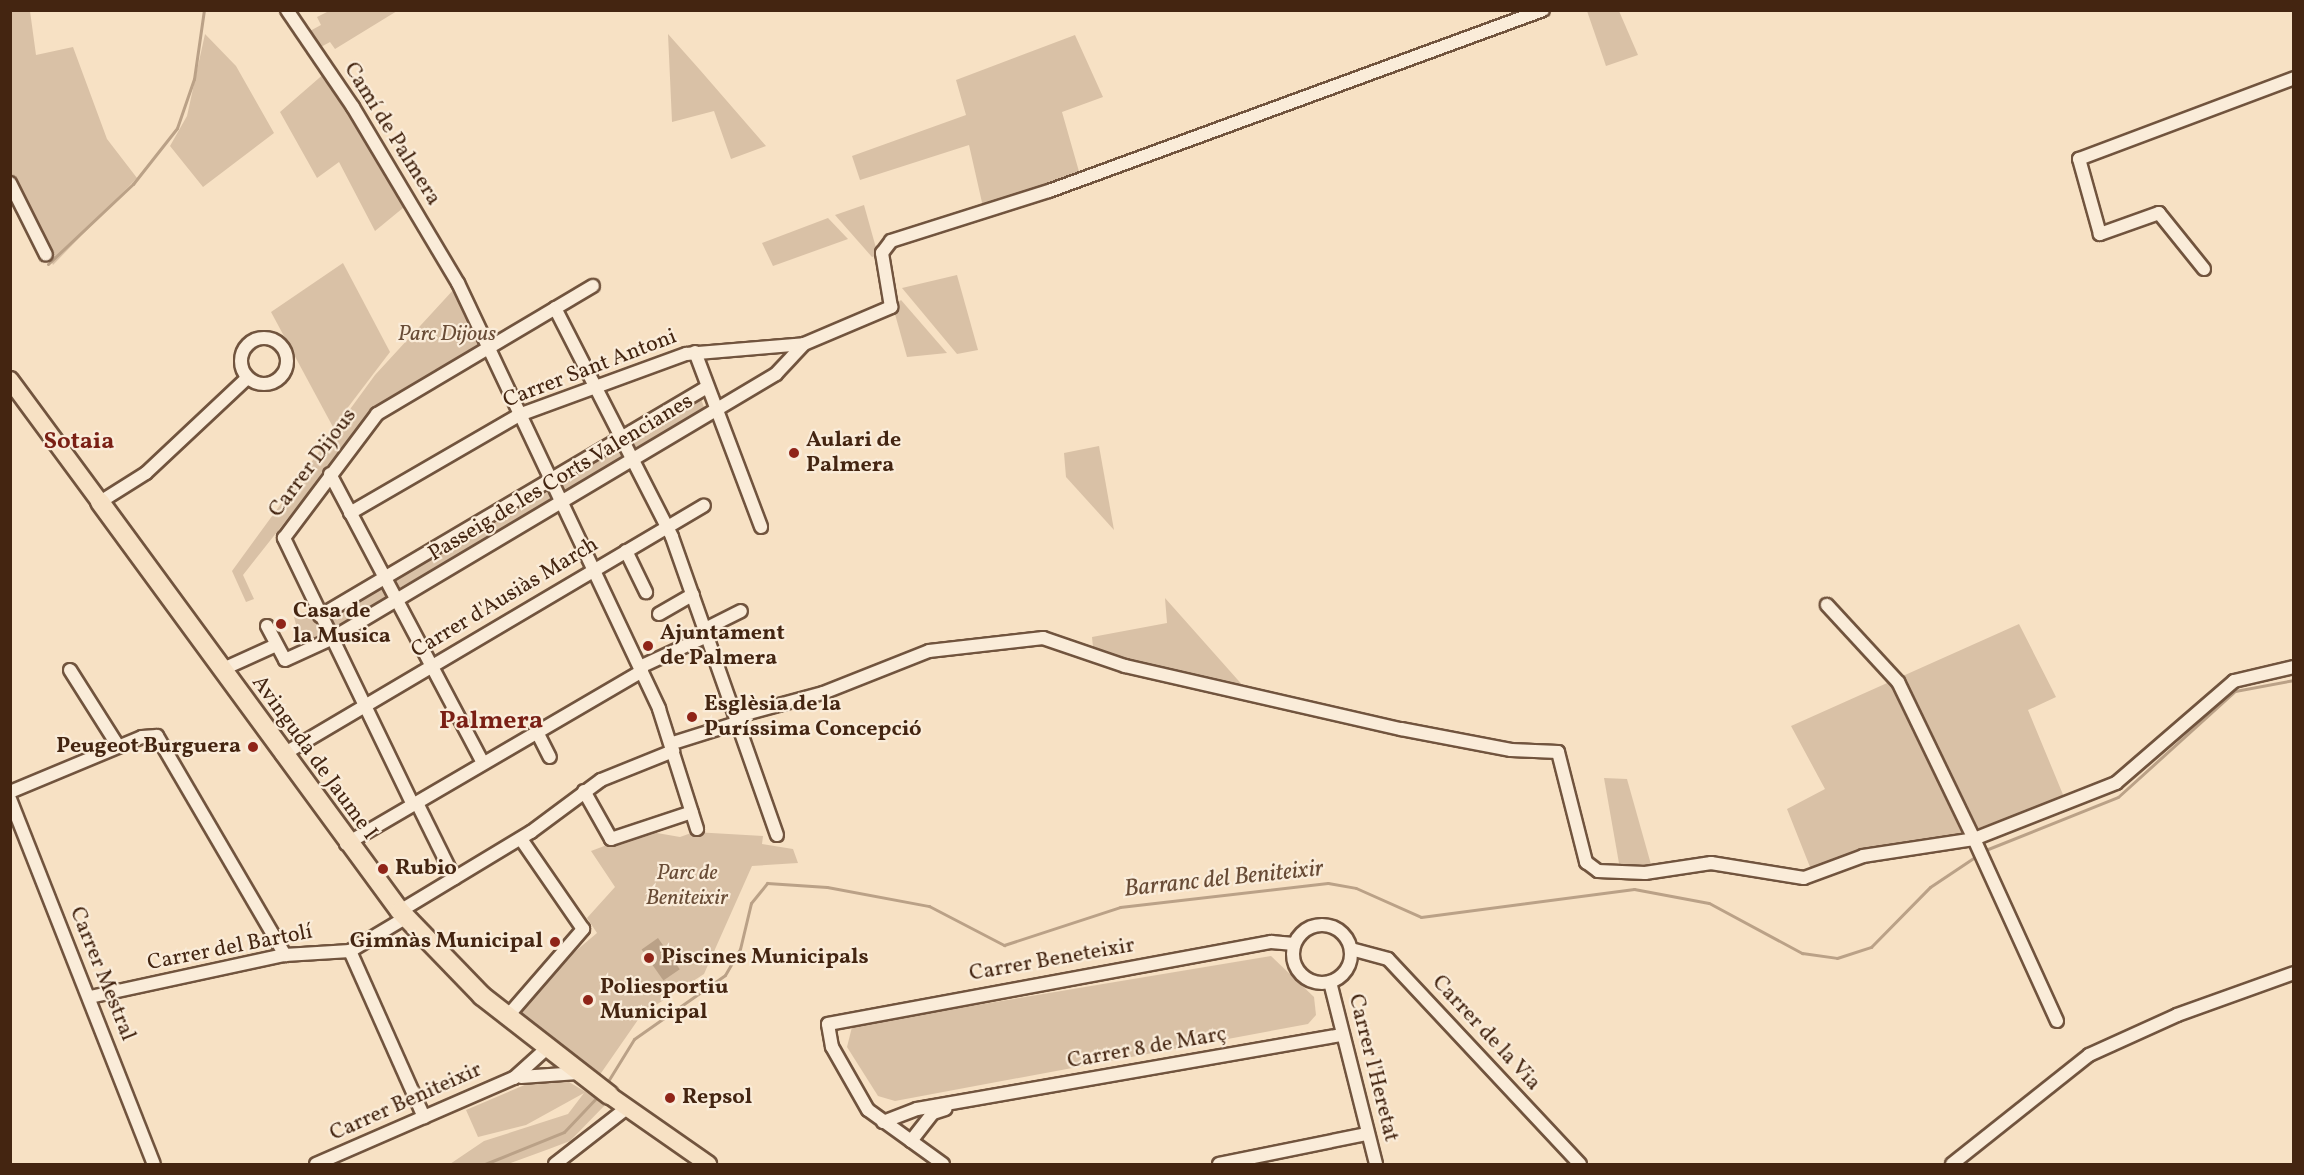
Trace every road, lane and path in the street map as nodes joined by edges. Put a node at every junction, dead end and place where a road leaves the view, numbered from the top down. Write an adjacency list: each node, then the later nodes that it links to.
1 (287, 10): 10 (street, Camí de Palmera)
2 (1543, 10): 9 (street, Carrer Sant Antoni)
3 (2294, 78): 6 (street)
4 (10, 183): 5 (street)
5 (46, 255)
6 (2204, 269)
7 (593, 286): 8 (street, Carrer Dijous)
8 (555, 308): 10 (street, Carrer Dijous); 14 (street)
9 (804, 344): 11 (street, Carrer Sant Antoni); 16 (street, Passeig de les Corts Valencianes)
10 (487, 347): 17 (street, Camí de Palmera); 20 (street, Carrer Dijous)
11 (695, 352): 14 (street, Carrer Sant Antoni); 15 (street)
12 (247, 378): 22 (street)
13 (10, 380): 22 (main road)
14 (596, 387): 17 (street, Carrer Sant Antoni); 18 (street)
15 (707, 387): 16 (street); 18 (street, Passeig de les Corts Valencianes)
16 (716, 411): 19 (street, Passeig de les Corts Valencianes); 27 (street)
17 (519, 415): 21 (street, Camí de Palmera); 25 (street, Carrer Sant Antoni)
18 (621, 437): 19 (street); 21 (street, Passeig de les Corts Valencianes)
19 (633, 460): 23 (street, Passeig de les Corts Valencianes); 26 (street)
20 (330, 474): 25 (street); 37 (street, Carrer Dijous)
21 (549, 479): 23 (street, Camí de Palmera); 30 (street, Passeig de les Corts Valencianes)
22 (100, 502): 46 (highway, Avinguda de Jaume I)
23 (562, 504): 29 (street, Camí de Palmera); 33 (street, Passeig de les Corts Valencianes)
24 (704, 505): 26 (street, Carrer d'Ausiàs March)
25 (351, 513): 30 (street)
26 (667, 527): 28 (street, Carrer d'Ausiàs March); 32 (street)
27 (761, 527)
28 (626, 551): 29 (street, Carrer d'Ausiàs March); 31 (street, Carrer d'Ausiàs March)
29 (593, 569): 42 (street, Carrer d'Ausiàs March); 44 (street, Camí de Palmera)
30 (384, 576): 33 (street); 37 (street, Passeig de les Corts Valencianes)
31 (646, 592)
32 (693, 594): 36 (street); 39 (street)
33 (397, 600): 40 (street, Passeig de les Corts Valencianes); 42 (street)
34 (1827, 605): 63 (street)
35 (741, 611): 39 (street)
36 (659, 614)
37 (320, 616): 40 (street)
38 (267, 626): 41 (street)
39 (707, 632): 44 (street); 48 (street)
40 (331, 639): 41 (street); 47 (street)
41 (276, 645): 46 (street)
42 (432, 665): 47 (street, Carrer d'Ausiàs March); 54 (street)
43 (2294, 667): 63 (street)
44 (641, 669): 49 (street); 51 (street, Camí de Palmera)
45 (70, 670): 50 (street)
46 (221, 670): 52 (highway, Avinguda de Jaume I)
47 (364, 707): 52 (street, Carrer d'Ausiàs March); 58 (street)
48 (739, 719): 51 (street, Carrer del Bartolí); 61 (street); 63 (street, Carrer del Bartolí)
49 (537, 732): 53 (street); 54 (street)
50 (118, 746): 56 (street); 70 (street)
51 (673, 747): 55 (street, Carrer del Bartolí); 59 (street, Camí de Palmera)
52 (282, 755): 64 (highway, Avinguda de Jaume I)
53 (550, 756)
54 (483, 763): 58 (street)
55 (584, 790): 59 (street); 62 (street, Carrer del Bartolí)
56 (10, 792)
57 (10, 799): 73 (street, Carrer Mestral)
58 (415, 804): 64 (street); 65 (street)
59 (692, 812): 60 (street, Camí de Palmera)
60 (696, 829)
61 (777, 835)
62 (521, 838): 65 (street, Carrer del Bartolí); 74 (street)
63 (1976, 843): 75 (street)
64 (346, 844): 66 (highway, Avinguda de Jaume I)
65 (454, 878): 66 (street, Carrer del Bartolí)
66 (403, 915): 69 (street, Carrer del Bartolí); 74 (highway, Avinguda de Jaume I)
67 (1294, 944): 68 (street); 72 (street); 85 (street, Carrer Beneteixir)
68 (1351, 949): 72 (street); 95 (street, Carrer de la Via)
69 (350, 951): 70 (street, Carrer del Bartolí); 84 (street)
70 (285, 955): 73 (street, Carrer del Bartolí)
71 (2294, 974): 96 (street)
72 (1329, 982): 76 (street, Carrer l'Heretat)
73 (90, 997): 88 (street, Carrer Mestral)
74 (506, 1018): 77 (highway, Avinguda de Jaume I)
75 (2057, 1021)
76 (1341, 1035): 82 (street, Carrer 8 de Març); 86 (street, Carrer l'Heretat)
77 (551, 1053): 78 (street); 79 (highway, Avinguda de Jaume I); 80 (street, Carrer Beniteixir)
78 (539, 1073): 79 (street, Carrer Beniteixir); 80 (street, Carrer Beniteixir)
79 (583, 1076): 81 (highway, Avinguda de Jaume I)
80 (514, 1078): 84 (street, Carrer Beniteixir)
81 (609, 1095): 83 (main road)
82 (960, 1102): 85 (street, Carrer 8 de Març); 87 (street, Carrer 8 de Març)
83 (627, 1108): 90 (street); 91 (main road)
84 (424, 1117): 89 (street, Carrer Beniteixir)
85 (884, 1122): 87 (street)
86 (1367, 1134): 93 (street); 94 (street, Carrer l'Heretat)
87 (911, 1141): 92 (street)
88 (154, 1164)
89 (316, 1164)
90 (555, 1164)
91 (708, 1164)
92 (943, 1164)
93 (1219, 1164)
94 (1376, 1164)
95 (1580, 1164)
96 (1952, 1164)

